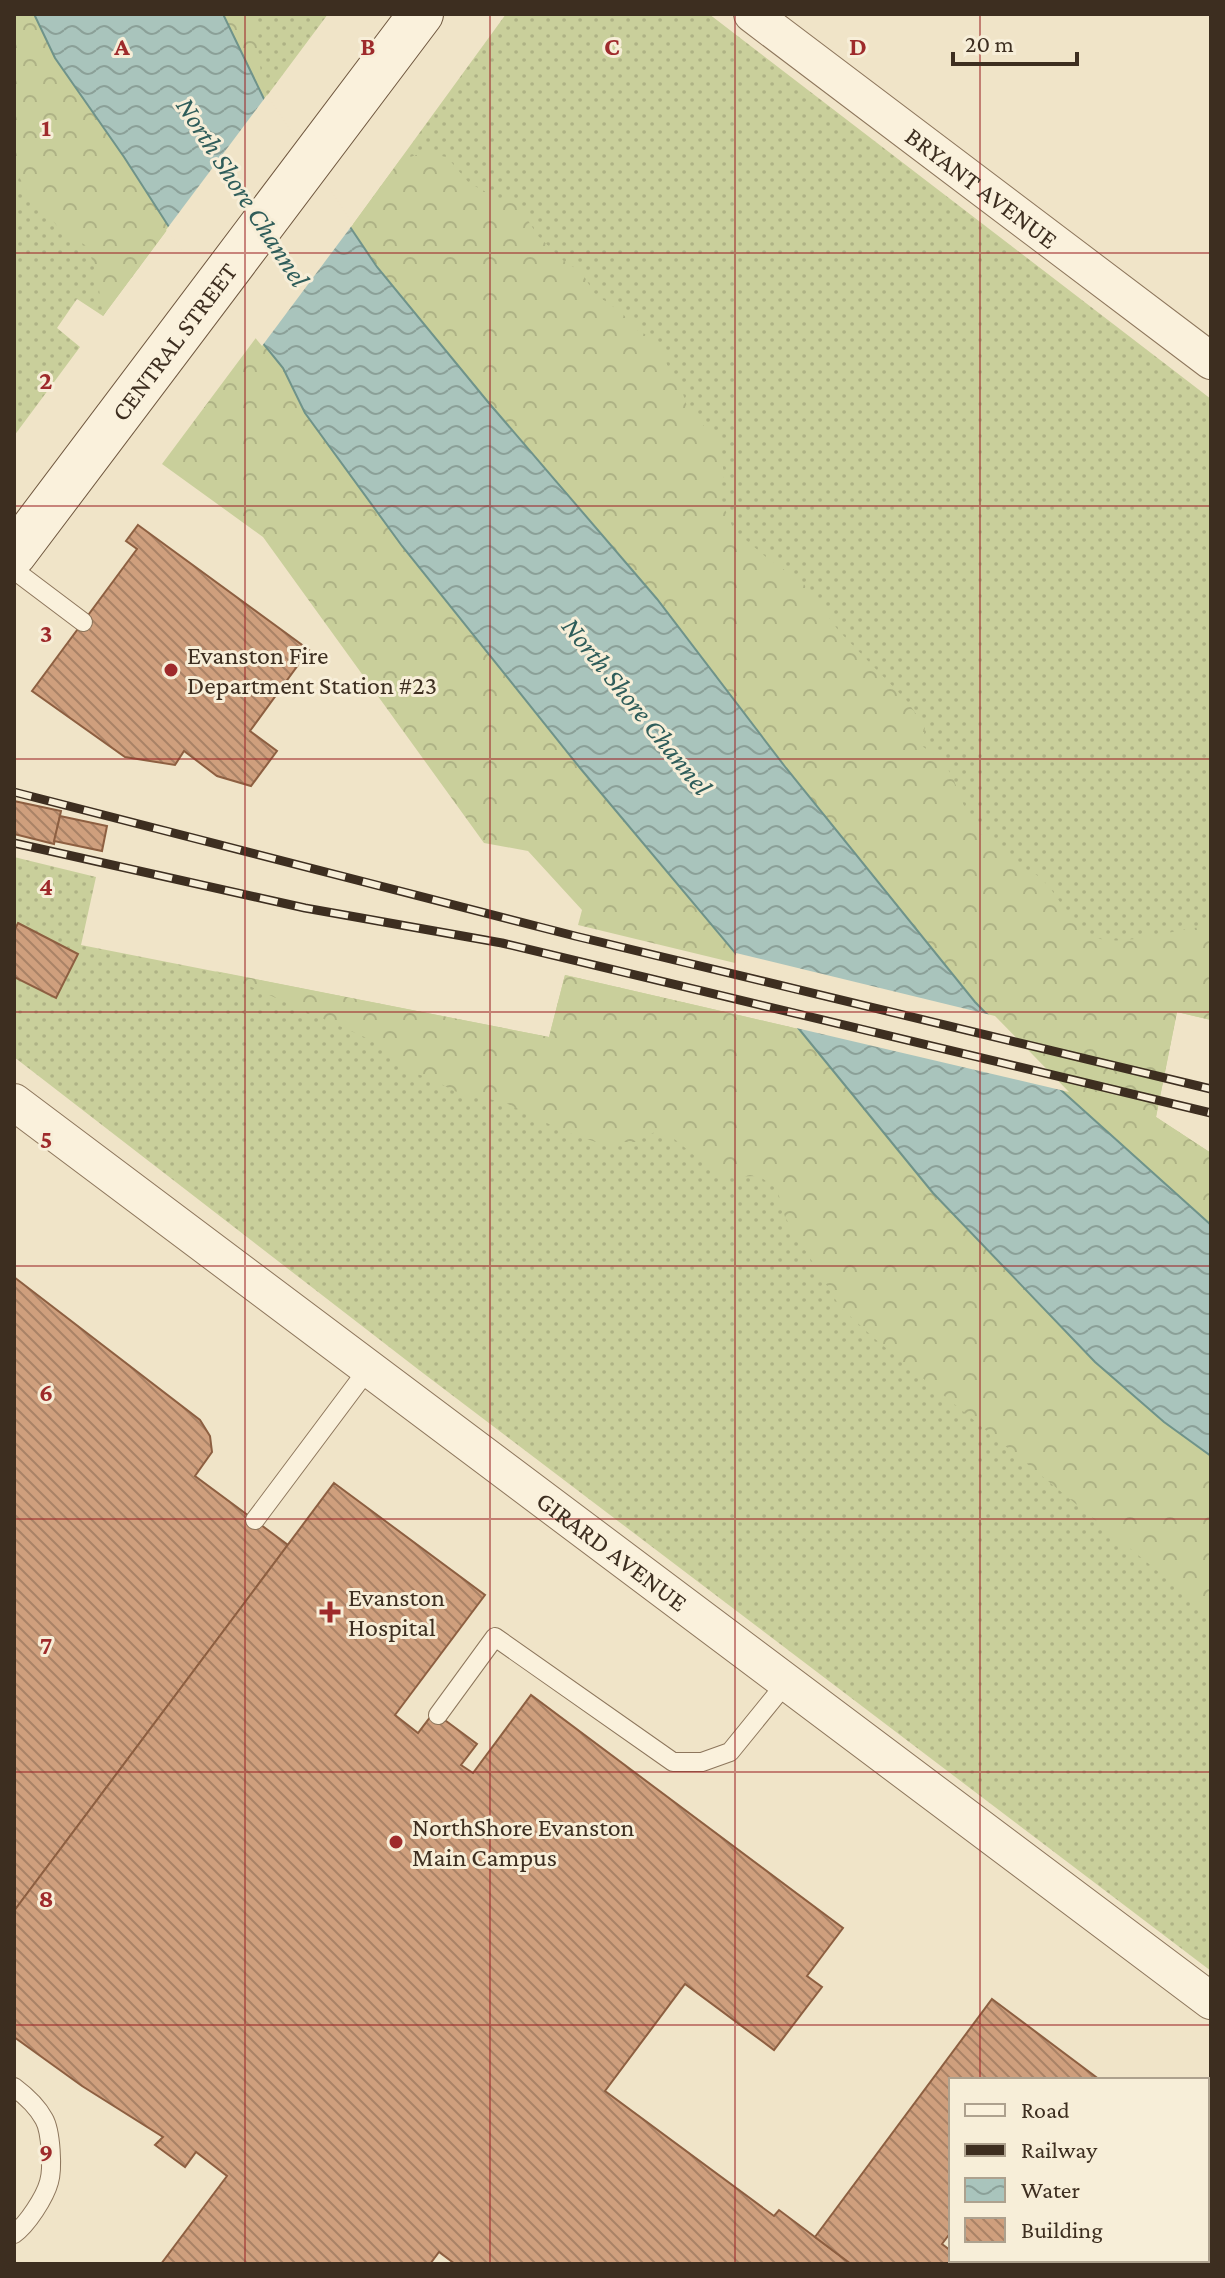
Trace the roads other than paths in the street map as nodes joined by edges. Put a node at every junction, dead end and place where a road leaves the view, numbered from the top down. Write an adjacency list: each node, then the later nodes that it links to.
1 (421, 14): 4 (main road, CENTRAL STREET)
2 (752, 14): 3 (street, BRYANT AVENUE)
3 (1210, 358)
4 (14, 554)
5 (14, 570): 6 (lane)
6 (83, 622)
7 (14, 1102): 8 (street, GIRARD AVENUE)
8 (368, 1369): 9 (lane); 10 (street, GIRARD AVENUE)
9 (255, 1520)
10 (786, 1683): 11 (lane); 12 (street, GIRARD AVENUE)
11 (438, 1715)
12 (1211, 2001)
13 (14, 2087): 14 (lane)
14 (14, 2234)

